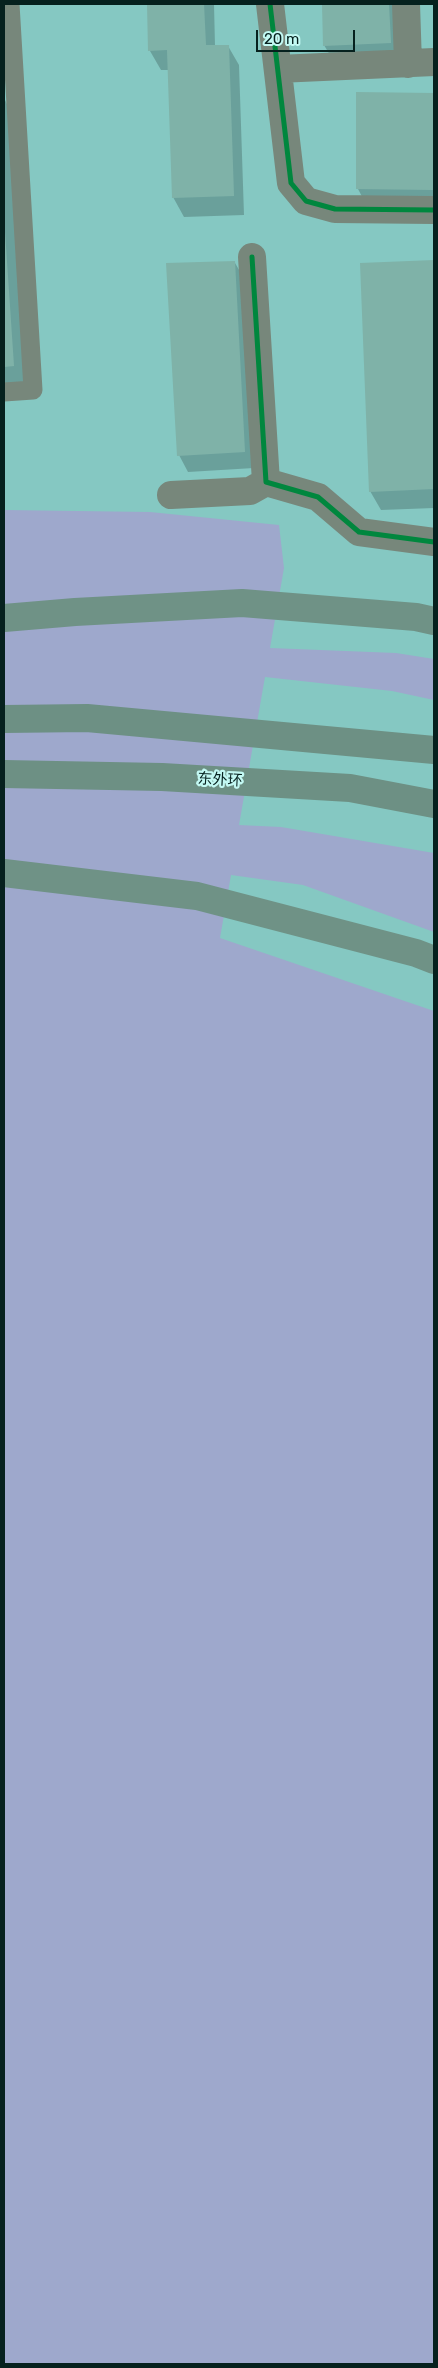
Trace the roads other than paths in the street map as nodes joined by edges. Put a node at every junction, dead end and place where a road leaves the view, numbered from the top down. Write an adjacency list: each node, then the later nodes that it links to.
1 (10, 4): 4 (lane)
2 (270, 4): 7 (street)
3 (406, 4): 6 (street)
4 (9, 62): 10 (lane)
5 (434, 62): 6 (street)
6 (408, 64): 7 (street)
7 (278, 69): 8 (street)
8 (434, 210)
9 (252, 257): 11 (street)
10 (4, 392)
11 (266, 482): 12 (street); 13 (street)
12 (171, 495)
13 (434, 542)
14 (4, 618): 15 (main road)
15 (434, 621)
16 (4, 718): 17 (highway)
17 (434, 750)
18 (4, 774): 19 (highway, 东外环)
19 (434, 804)
20 (4, 873): 21 (main road)
21 (434, 960)

